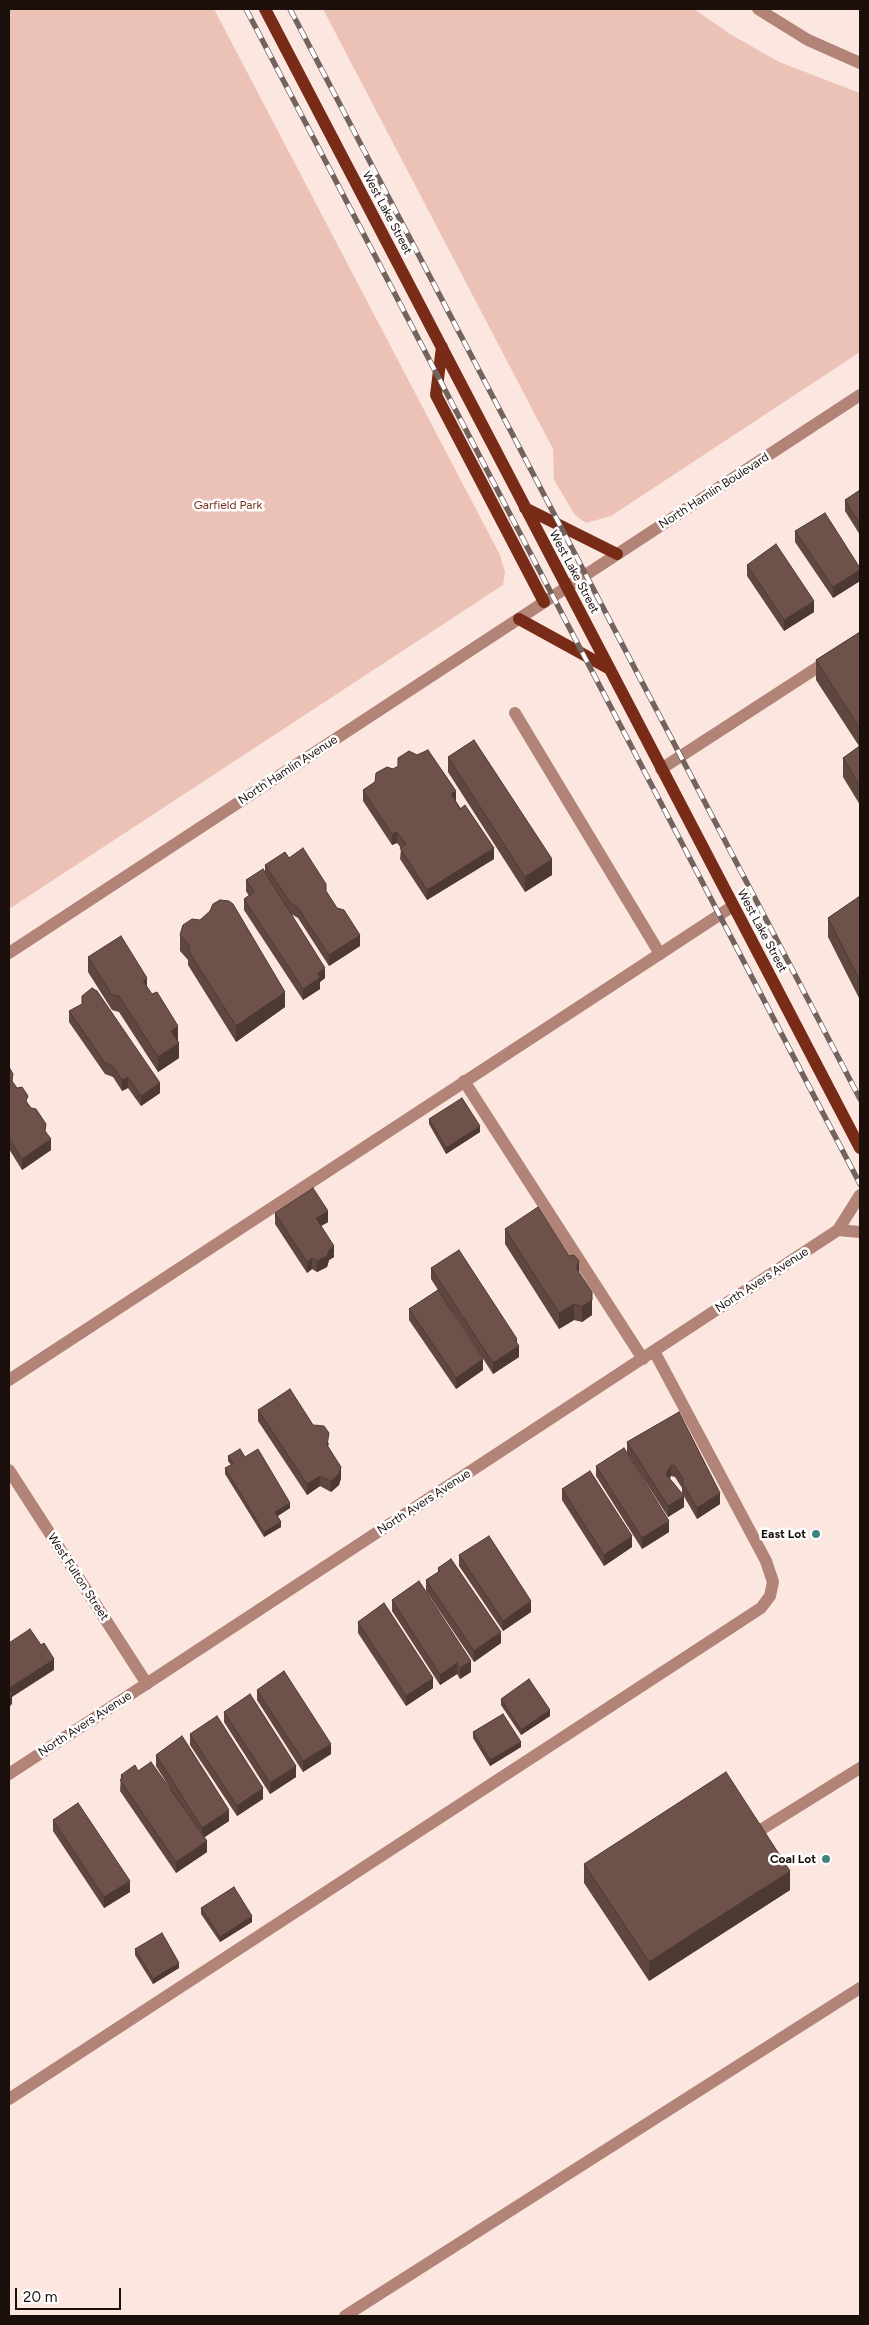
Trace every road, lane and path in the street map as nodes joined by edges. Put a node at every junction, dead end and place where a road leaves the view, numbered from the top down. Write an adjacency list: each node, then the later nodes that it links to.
1 (265, 9): 4 (main road, West Lake Street)
2 (758, 9): 3 (street)
3 (860, 63)
4 (442, 346): 6 (main road, West Lake Street); 9 (main road)
5 (860, 395): 7 (street, North Hamlin Boulevard)
6 (525, 508): 7 (main road); 8 (main road, West Lake Street)
7 (617, 554): 8 (street, North Hamlin Boulevard)
8 (567, 588): 9 (street, North Hamlin Avenue); 12 (main road, West Lake Street)
9 (544, 602): 10 (street, North Hamlin Avenue)
10 (520, 619): 12 (main road); 16 (street, North Hamlin Avenue)
11 (836, 656): 14 (street)
12 (608, 668): 14 (main road, West Lake Street)
13 (515, 713): 17 (street)
14 (661, 769): 15 (main road, West Lake Street)
15 (733, 906): 17 (street); 19 (main road, West Lake Street)
16 (9, 953)
17 (660, 954): 18 (street)
18 (464, 1081): 24 (street); 25 (street)
19 (860, 1148)
20 (860, 1195): 21 (street, North Avers Avenue)
21 (838, 1230): 22 (street); 23 (street, North Avers Avenue)
22 (860, 1232)
23 (654, 1351): 24 (street, North Avers Avenue); 32 (street)
24 (643, 1359): 27 (street, North Avers Avenue)
25 (9, 1380)
26 (9, 1470): 27 (street, West Fulton Street)
27 (147, 1684): 29 (street, North Avers Avenue)
28 (860, 1768): 30 (street)
29 (9, 1774)
30 (754, 1834)
31 (860, 1988): 33 (street)
32 (9, 2099)
33 (345, 2316)

